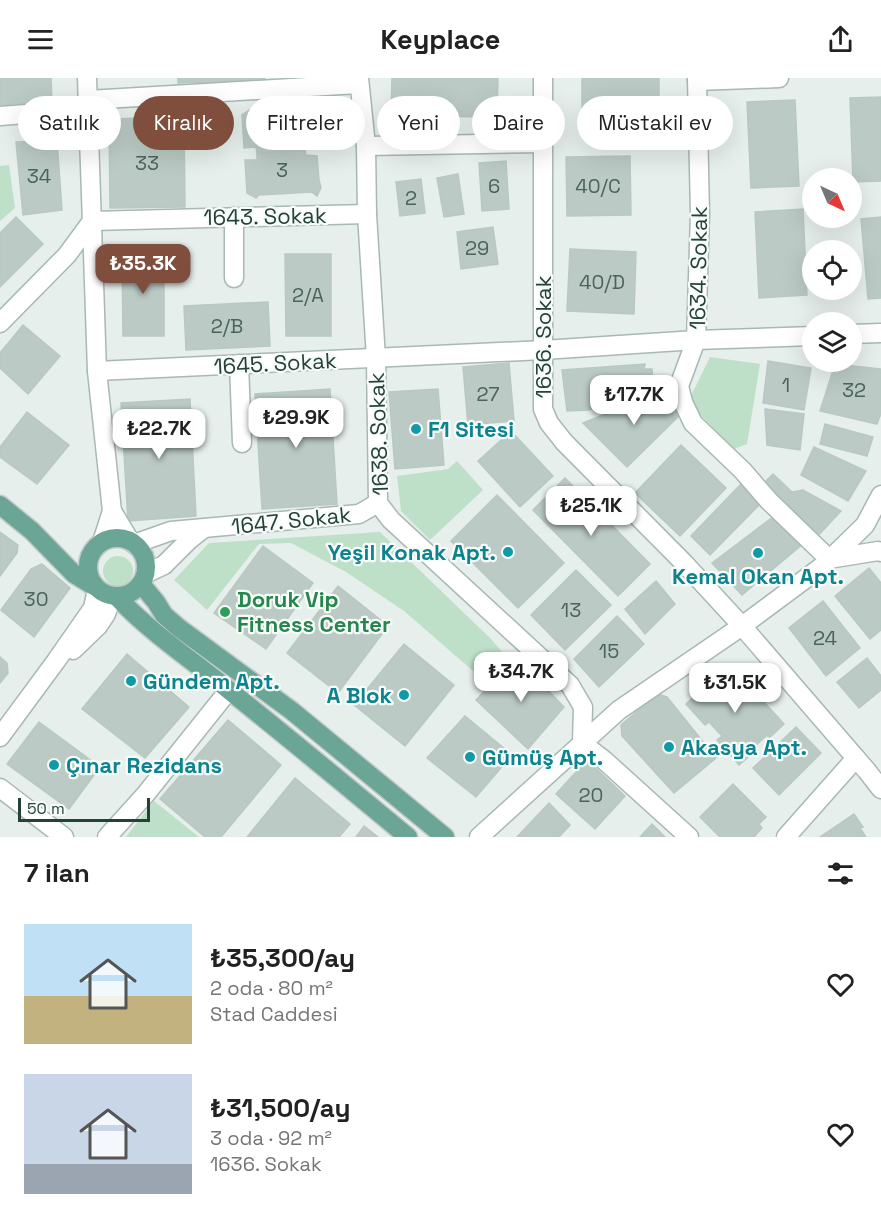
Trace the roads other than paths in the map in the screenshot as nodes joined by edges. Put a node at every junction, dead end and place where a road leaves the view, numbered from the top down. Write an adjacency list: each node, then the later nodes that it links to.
1 (87, 78): 6 (street)
2 (543, 78): 7 (street, 1636. Sokak)
3 (779, 78): 4 (street)
4 (697, 80): 23 (street, 1634. Sokak)
5 (359, 81): 8 (street); 12 (street, 1638. Sokak)
6 (88, 96)
7 (543, 96)
8 (121, 101)
9 (18, 114): 10 (street)
10 (0, 116)
11 (472, 144): 12 (street)
12 (366, 146): 15 (street, 1638. Sokak)
13 (90, 150): 17 (street)
14 (543, 150): 24 (street, 1636. Sokak)
15 (367, 214): 16 (street, 1643. Sokak); 25 (street, 1638. Sokak)
16 (234, 217): 17 (street, 1643. Sokak); 18 (street)
17 (92, 221): 19 (street); 27 (street)
18 (234, 278)
19 (0, 322)
20 (881, 333): 21 (street)
21 (862, 334)
22 (802, 336): 23 (street, 1645. Sokak)
23 (696, 340): 24 (street, 1645. Sokak); 38 (street, 1634. Sokak)
24 (543, 350): 25 (street, 1645. Sokak); 41 (street, 1636. Sokak)
25 (376, 358): 26 (street, 1645. Sokak); 30 (street, 1638. Sokak)
26 (239, 364): 27 (street, 1645. Sokak); 28 (street)
27 (97, 371): 32 (street)
28 (242, 443)
29 (881, 495): 38 (street)
30 (378, 503): 33 (street, 1647. Sokak); 44 (street, 1638. Sokak)
31 (0, 505): 34 (main road)
32 (112, 511): 35 (street); 36 (street)
33 (203, 529): 35 (street, 1647. Sokak); 39 (street)
34 (32, 531): 36 (main road); 40 (main road)
35 (132, 542): 36 (main road); 39 (main road)
36 (98, 546): 40 (main road)
37 (881, 552): 38 (street)
38 (830, 559): 41 (street)
39 (143, 579): 40 (main road); 51 (main road)
40 (105, 592): 42 (main road); 43 (street)
41 (742, 626): 44 (street); 45 (street, 1636. Sokak)
42 (229, 690): 49 (street); 50 (main road)
43 (0, 737)
44 (582, 743): 52 (street); 53 (street)
45 (856, 758): 47 (street, 1636. Sokak); 54 (street)
46 (0, 788): 48 (street)
47 (881, 789)
48 (64, 837)
49 (106, 837)
50 (408, 837)
51 (445, 837)
52 (479, 837)
53 (689, 837)
54 (786, 837)

